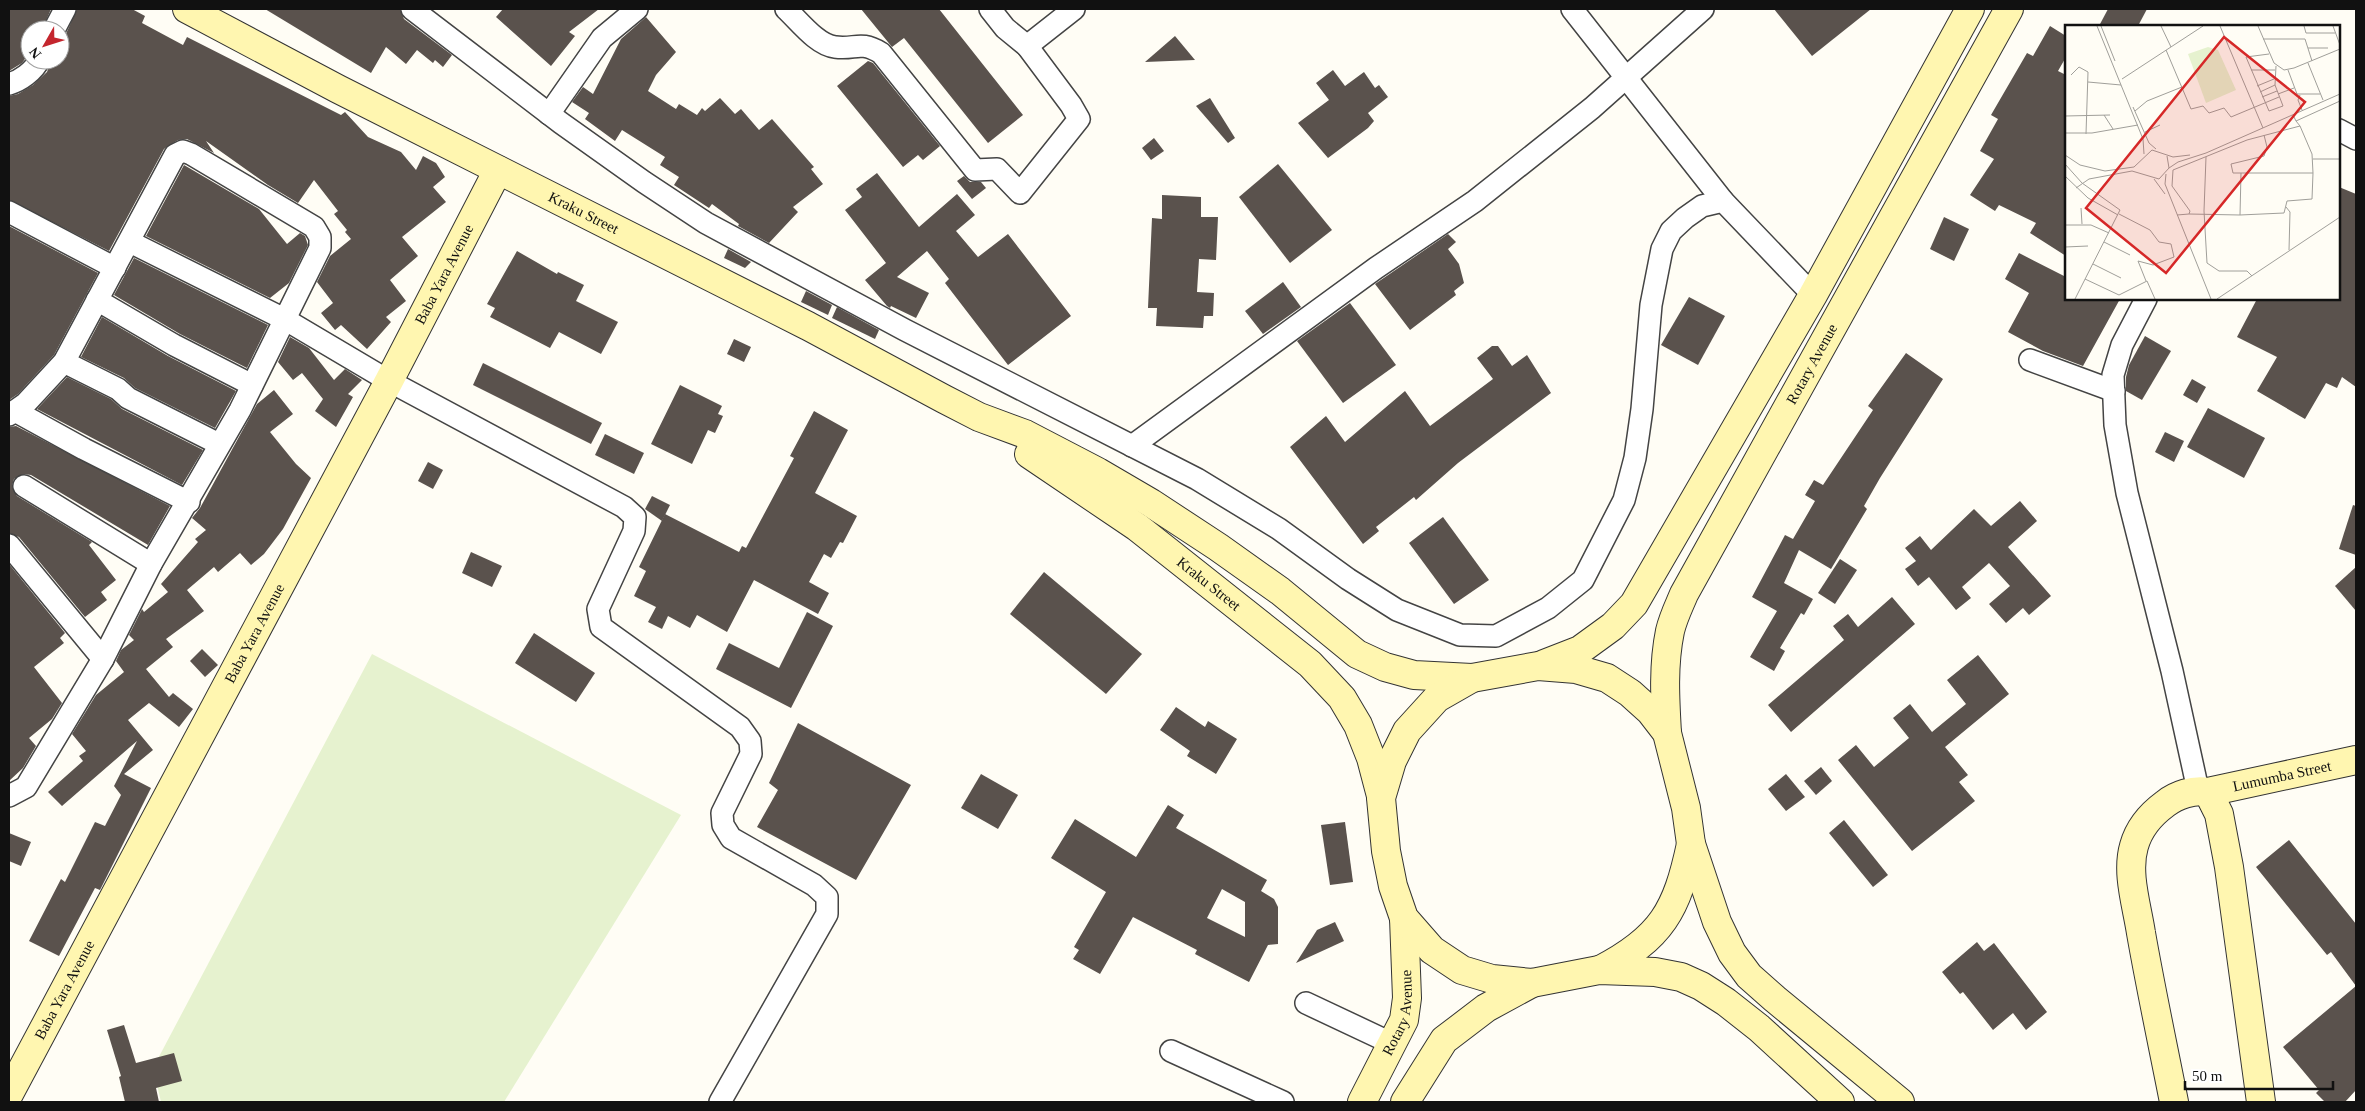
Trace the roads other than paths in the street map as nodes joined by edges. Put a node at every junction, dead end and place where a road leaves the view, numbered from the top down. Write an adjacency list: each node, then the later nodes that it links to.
1 (187, 9): 20 (main road, Kraku Street)
2 (412, 9): 16 (street)
3 (636, 9): 16 (street)
4 (786, 9): 11 (street)
5 (990, 9): 11 (street)
6 (1074, 9): 11 (street)
7 (1572, 9): 13 (street)
8 (1703, 9): 13 (street)
9 (1970, 9): 15 (main road)
10 (2009, 9): 17 (main road, Rotary Avenue)
11 (1027, 46)
12 (32, 70): 14 (street)
13 (1627, 77): 21 (street); 37 (street)
14 (9, 84)
15 (1917, 103): 17 (main road); 25 (main road)
16 (548, 114): 37 (street)
17 (1947, 121): 45 (main road, Rotary Avenue)
18 (2340, 131): 19 (street)
19 (2356, 139)
20 (498, 170): 31 (main road, Baba Yara Avenue); 35 (main road, Kraku Street)
21 (1723, 201): 25 (street); 37 (street)
22 (9, 212): 24 (street)
23 (130, 242): 24 (street); 28 (street); 28 (street)
24 (115, 268): 26 (street)
25 (1813, 295): 43 (main road)
26 (97, 300): 30 (street); 32 (street)
27 (2145, 300): 33 (street)
28 (286, 320): 31 (street); 32 (street)
29 (2030, 360): 33 (street)
30 (64, 362): 34 (street); 36 (street)
31 (389, 381): 57 (main road, Baba Yara Avenue); 58 (street)
32 (252, 386): 36 (street)
33 (2114, 391): 47 (street)
34 (12, 413): 39 (street)
35 (979, 417): 44 (main road, Kraku Street); 49 (main road, Kraku Street)
36 (219, 444): 39 (street)
37 (1132, 446)
38 (24, 486): 41 (street)
39 (189, 502): 41 (street)
40 (9, 545): 42 (street)
41 (151, 564): 42 (street)
42 (102, 660): 48 (street)
43 (1538, 666): 44 (main road); 45 (main road)
44 (1472, 678): 49 (main road)
45 (1667, 733): 50 (main road)
46 (2356, 760): 47 (main road, Lumumba Street)
47 (2203, 791): 64 (main road, Lumumba Street); 65 (main road)
48 (9, 796)
49 (1382, 798): 51 (main road)
50 (1691, 844): 52 (main road); 63 (main road)
51 (1404, 918): 53 (main road); 55 (main road, Rotary Avenue)
52 (1599, 970): 53 (main road); 62 (main road)
53 (1532, 983): 61 (main road)
54 (1306, 1003): 55 (street)
55 (1393, 1044): 60 (main road, Rotary Avenue)
56 (1171, 1051): 59 (street)
57 (9, 1094)
58 (720, 1102)
59 (1283, 1102)
60 (1362, 1102)
61 (1404, 1102)
62 (1840, 1102)
63 (1900, 1102)
64 (2174, 1102)
65 (2261, 1102)

